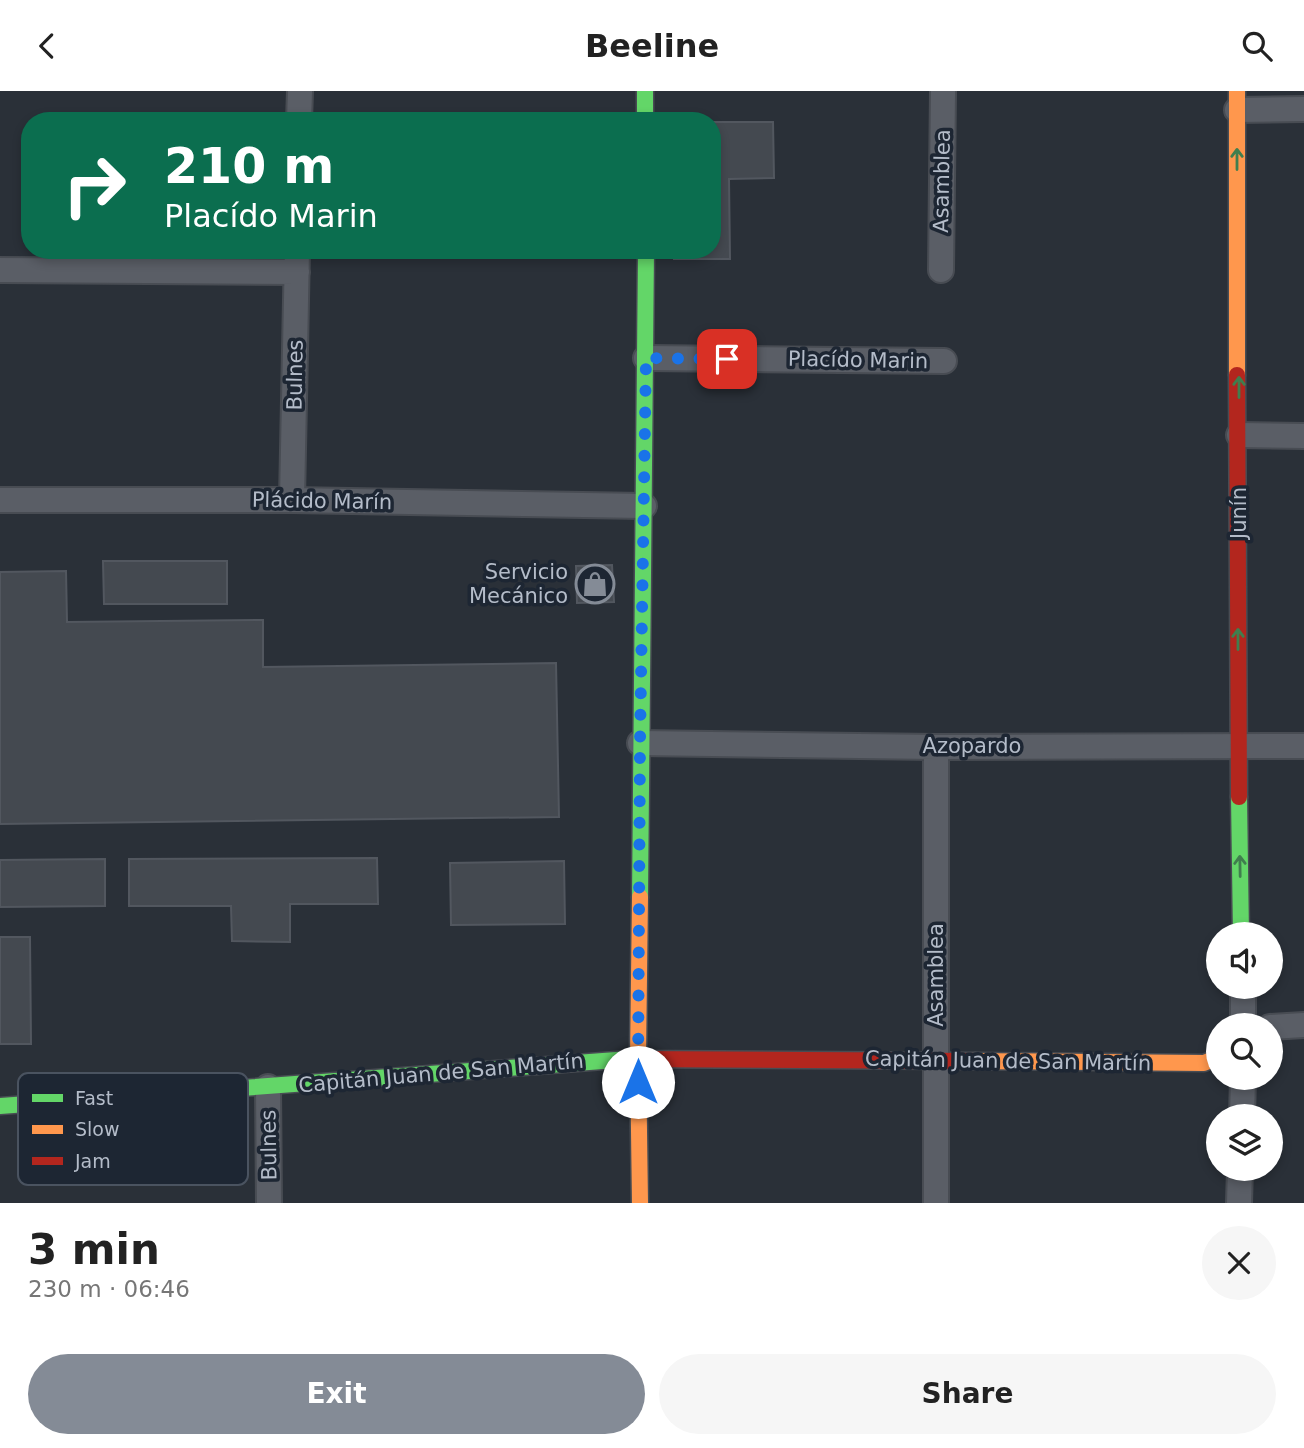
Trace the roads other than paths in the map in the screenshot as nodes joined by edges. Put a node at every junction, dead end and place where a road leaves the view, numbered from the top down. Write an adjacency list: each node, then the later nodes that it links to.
1 (300, 91): 6 (street)
2 (645, 91): 7 (street)
3 (943, 91): 11 (street, Asamblea)
4 (1237, 100): 5 (street); 14 (street, Junín, one-way to 4)
5 (1304, 109)
6 (299, 112)
7 (645, 112)
8 (646, 259): 12 (street)
9 (297, 261): 10 (street); 17 (street, Bulnes)
10 (0, 270)
11 (941, 270)
12 (646, 358): 13 (street, Placído Marin); 18 (street)
13 (944, 361)
14 (1239, 435): 15 (street); 20 (street, Junín, one-way to 14)
15 (1304, 436)
16 (0, 501): 17 (street, Plácido Marín)
17 (292, 501): 18 (street, Plácido Marín)
18 (644, 506): 19 (street)
19 (640, 743): 22 (street, Azopardo); 26 (street)
20 (1238, 746): 21 (street, Azopardo); 22 (street, Azopardo); 23 (street, Junín, one-way to 20)
21 (1304, 746)
22 (936, 747): 27 (street, Asamblea)
23 (1241, 922)
24 (1304, 1025): 25 (street)
25 (1283, 1026)
26 (638, 1058): 27 (street, Capitán Juan de San Martín); 29 (street, Capitán Juan de San Martín); 35 (street)
27 (936, 1061): 28 (street, Capitán Juan de San Martín); 36 (street, Asamblea)
28 (1206, 1062)
29 (268, 1087): 30 (street, Capitán Juan de San Martín); 34 (street, Bulnes)
30 (248, 1088)
31 (18, 1105): 32 (street, Capitán Juan de San Martín)
32 (0, 1106)
33 (1240, 1181): 37 (street)
34 (270, 1203)
35 (640, 1203)
36 (936, 1203)
37 (1239, 1203)

